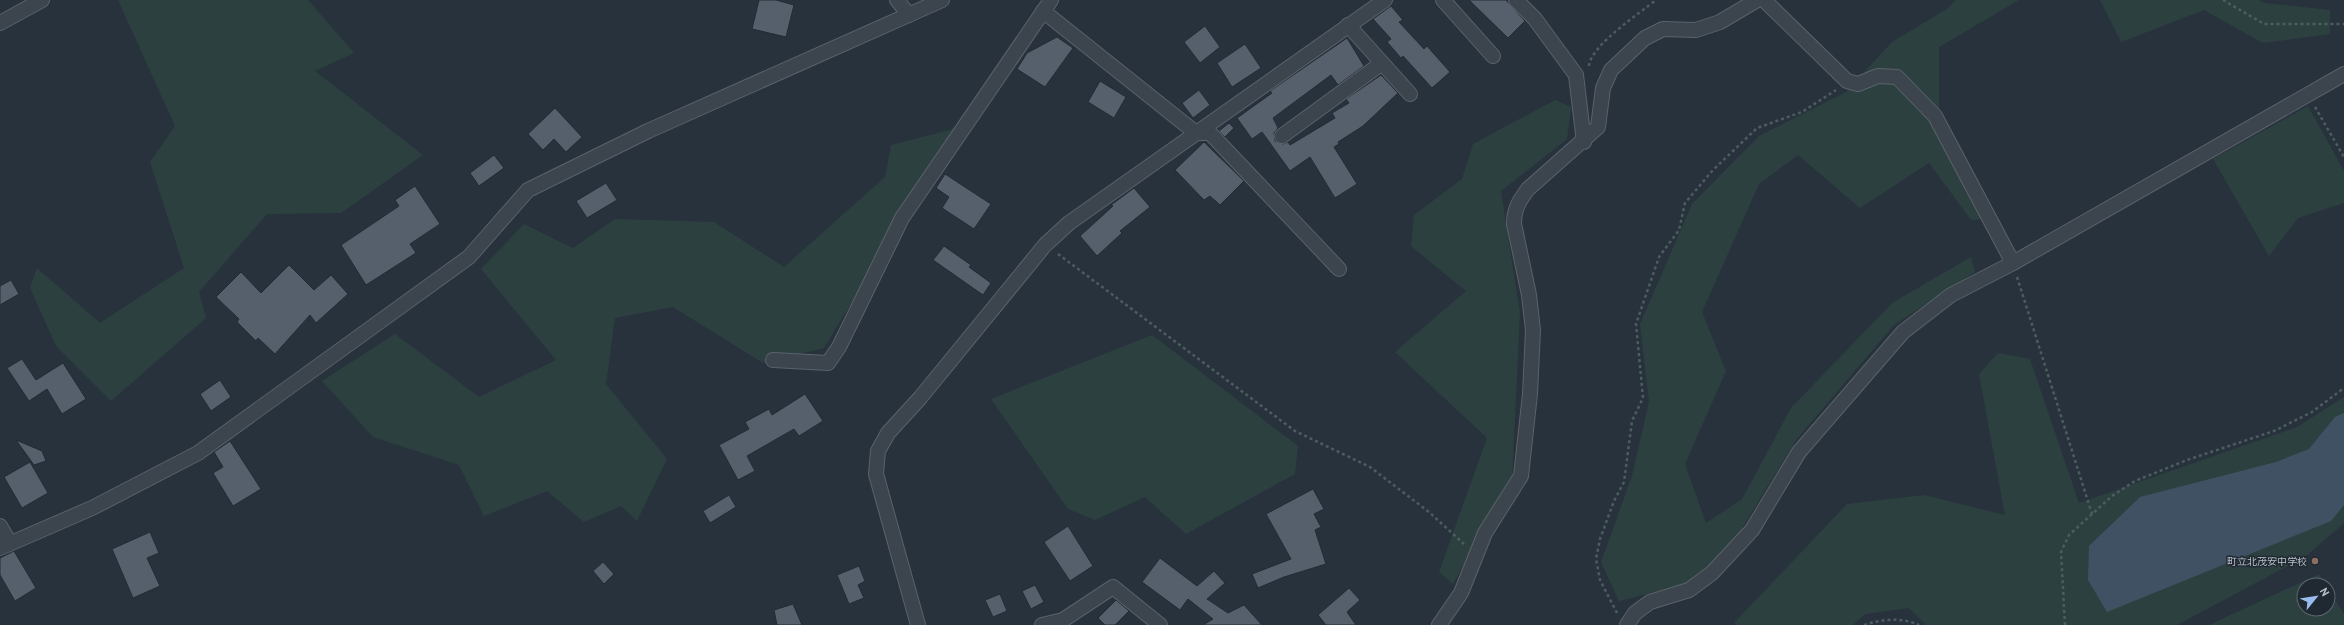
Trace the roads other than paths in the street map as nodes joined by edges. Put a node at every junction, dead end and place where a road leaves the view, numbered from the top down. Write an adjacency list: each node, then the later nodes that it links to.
1 (42, 0): 11 (street)
2 (897, 0): 10 (street)
3 (942, 0): 10 (street)
4 (1385, 0): 12 (street)
5 (1443, 0): 13 (street)
6 (1516, 0): 19 (street)
7 (1757, 0): 19 (street)
8 (1764, 0): 20 (street)
9 (1047, 5): 17 (street); 22 (street)
10 (909, 15): 24 (street)
11 (0, 23)
12 (1348, 26): 14 (street); 17 (street)
13 (1493, 56)
14 (1382, 63): 16 (street); 18 (street)
15 (2344, 74): 20 (street)
16 (1410, 94)
17 (1196, 133): 21 (street); 26 (street)
18 (1282, 136)
19 (1584, 142): 29 (street)
20 (2012, 263): 25 (street)
21 (1339, 269)
22 (773, 360)
23 (0, 526): 24 (street)
24 (5, 546)
25 (1624, 622)
26 (918, 625)
27 (1042, 625): 28 (street)
28 (1160, 625)
29 (1439, 625)

